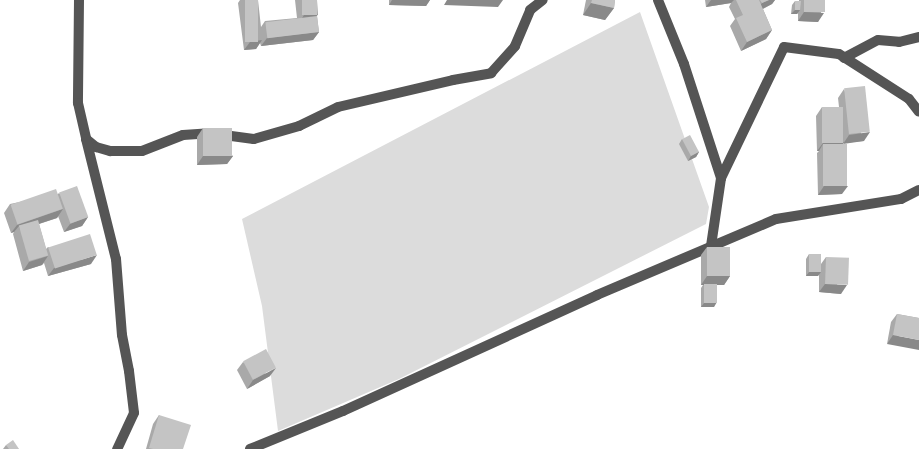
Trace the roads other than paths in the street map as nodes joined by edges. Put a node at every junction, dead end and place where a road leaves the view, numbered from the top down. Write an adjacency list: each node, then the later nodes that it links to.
1 (79, 0): 7 (street)
2 (543, 0): 7 (street)
3 (660, 1): 8 (street)
4 (919, 37): 5 (street)
5 (844, 58): 6 (street); 8 (street)
6 (919, 112)
7 (86, 139): 11 (street)
8 (721, 178): 10 (street)
9 (919, 190): 10 (street)
10 (711, 246): 12 (street)
11 (117, 449)
12 (250, 449)

